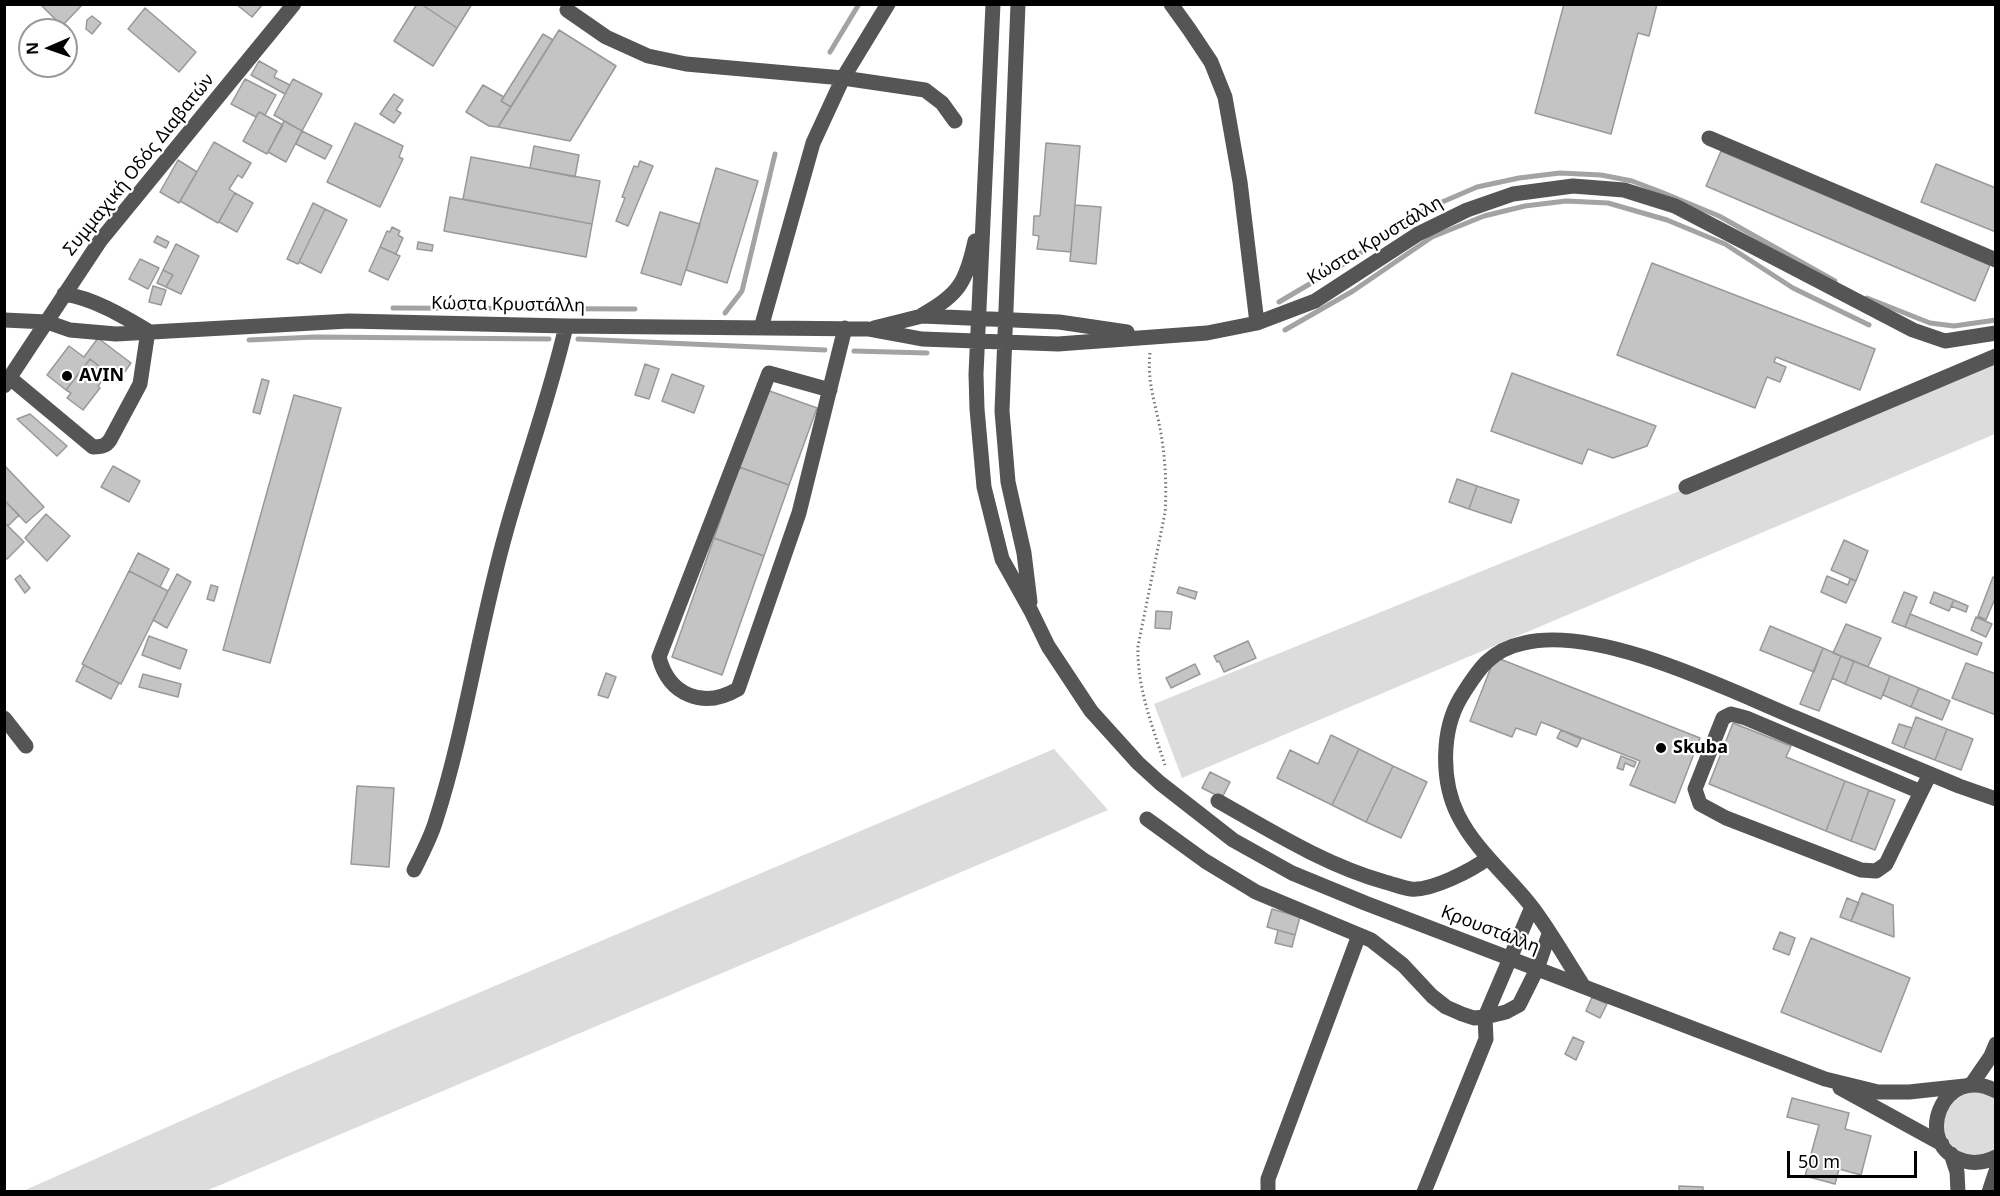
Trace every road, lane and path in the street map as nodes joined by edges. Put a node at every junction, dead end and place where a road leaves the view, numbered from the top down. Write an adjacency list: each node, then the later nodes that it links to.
1 (294, 4): 12 (street, Συμμαχική Οδός Διαβατών)
2 (888, 4): 7 (street)
3 (993, 4): 10 (street)
4 (1018, 4): 16 (street)
5 (1171, 4): 18 (street)
6 (567, 10): 7 (street)
7 (843, 78): 8 (street); 20 (street)
8 (955, 121)
9 (1709, 138): 11 (street)
10 (985, 197): 13 (street); 14 (street, Κρουστάλλη)
11 (1995, 260)
12 (64, 294): 17 (street, Συμμαχική Οδός Διαβατών); 23 (street)
13 (921, 316): 14 (street, Κώστα Κρυστάλλη); 22 (street, Κώστα Κρυστάλλη)
14 (979, 318): 16 (street, Κώστα Κρυστάλλη); 26 (street, Κρουστάλλη)
15 (4, 320): 17 (street, Κώστα Κρυστάλλη)
16 (1004, 320): 25 (street, Κώστα Κρυστάλλη); 27 (street)
17 (47, 322): 23 (street, Κώστα Κρυστάλλη); 29 (street, Συμμαχική Οδός Διαβατών)
18 (1257, 323): 24 (street, Κώστα Κρυστάλλη); 25 (street, Κώστα Κρυστάλλη)
19 (566, 326): 20 (street, Κώστα Κρυστάλλη); 23 (street, Κώστα Κρυστάλλη); 42 (street)
20 (761, 328): 21 (street, Κώστα Κρυστάλλη)
21 (845, 328): 22 (street, Κώστα Κρυστάλλη); 30 (street)
22 (868, 329): 26 (street, Κώστα Κρυστάλλη)
23 (148, 331): 29 (street)
24 (1995, 333)
25 (1154, 336): 27 (street, Κώστα Κρυστάλλη); 36 (path)
26 (977, 342): 27 (street, Κώστα Κρυστάλλη); 32 (street, Κρουστάλλη)
27 (1003, 343): 32 (street)
28 (1995, 356): 31 (street)
29 (8, 382)
30 (830, 390): 30 (street)
31 (1686, 487)
32 (1031, 611): 36 (street, Κρουστάλλη)
33 (4, 718): 34 (street)
34 (26, 746)
35 (1930, 774): 37 (street); 38 (street); 41 (street)
36 (1164, 778): 46 (street, Κρουστάλλη)
37 (1921, 792): 37 (street)
38 (1995, 799)
39 (1218, 801): 41 (street)
40 (1148, 819): 45 (street)
41 (1488, 858): 43 (street)
42 (414, 870)
43 (1532, 908): 44 (street); 46 (street)
44 (1549, 934): 47 (street); 48 (street)
45 (1359, 935): 49 (street); 57 (street)
46 (1510, 959): 47 (street, Κρουστάλλη); 49 (street)
47 (1538, 969): 48 (street, Κρουστάλλη); 49 (street)
48 (1584, 987): 51 (street, Κρουστάλλη)
49 (1485, 1017): 58 (street)
50 (1995, 1044): 52 (street)
51 (1825, 1079): 52 (street, Κρουστάλλη); 54 (street, Κρουστάλλη)
52 (1968, 1086): 53 (street); 54 (street)
53 (1995, 1091)
54 (1946, 1149): 55 (street, Κρουστάλλη); 59 (street)
55 (1995, 1157)
56 (1995, 1171): 60 (street)
57 (1268, 1191)
58 (1424, 1191)
59 (1958, 1191)
60 (1989, 1191)

